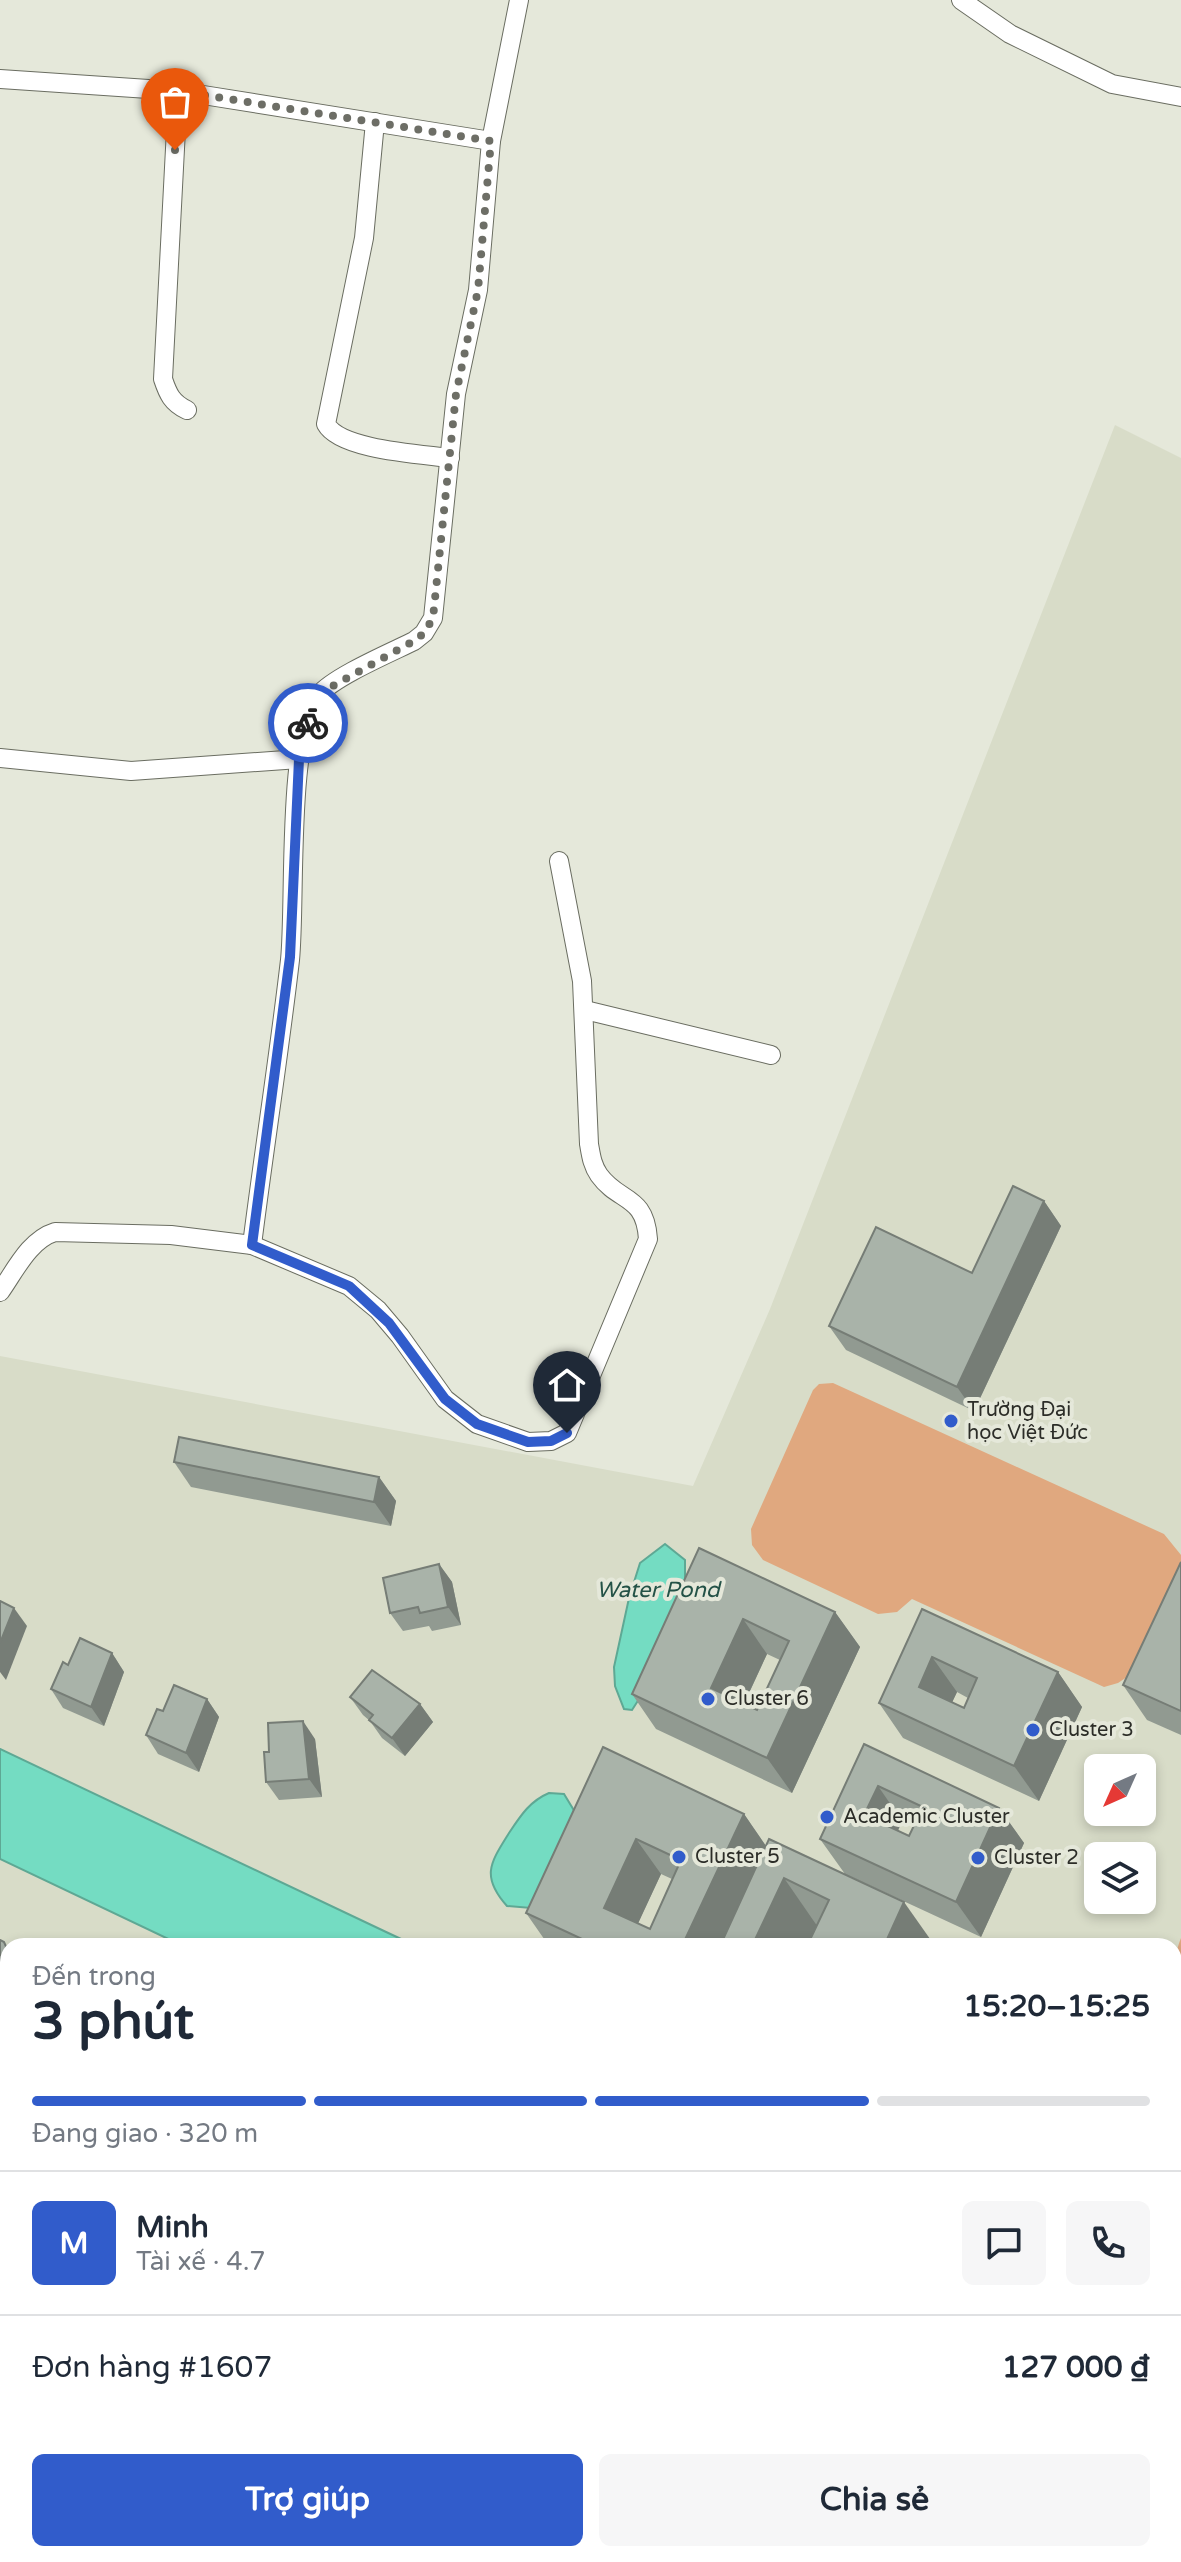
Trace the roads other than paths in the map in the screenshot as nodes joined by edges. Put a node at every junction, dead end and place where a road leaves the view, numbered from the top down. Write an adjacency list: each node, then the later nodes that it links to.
1 (519, 0): 7 (street)
2 (961, 0): 5 (street)
3 (0, 79): 4 (street)
4 (178, 91): 6 (street); 8 (street)
5 (1181, 97)
6 (375, 122): 7 (street); 9 (street)
7 (491, 141): 9 (street)
8 (187, 410)
9 (450, 458): 11 (street)
10 (0, 758): 11 (street)
11 (299, 759): 15 (street)
12 (559, 861): 13 (street)
13 (585, 1010): 14 (street); 15 (street)
14 (771, 1055)
15 (252, 1245): 16 (street)
16 (0, 1292)

